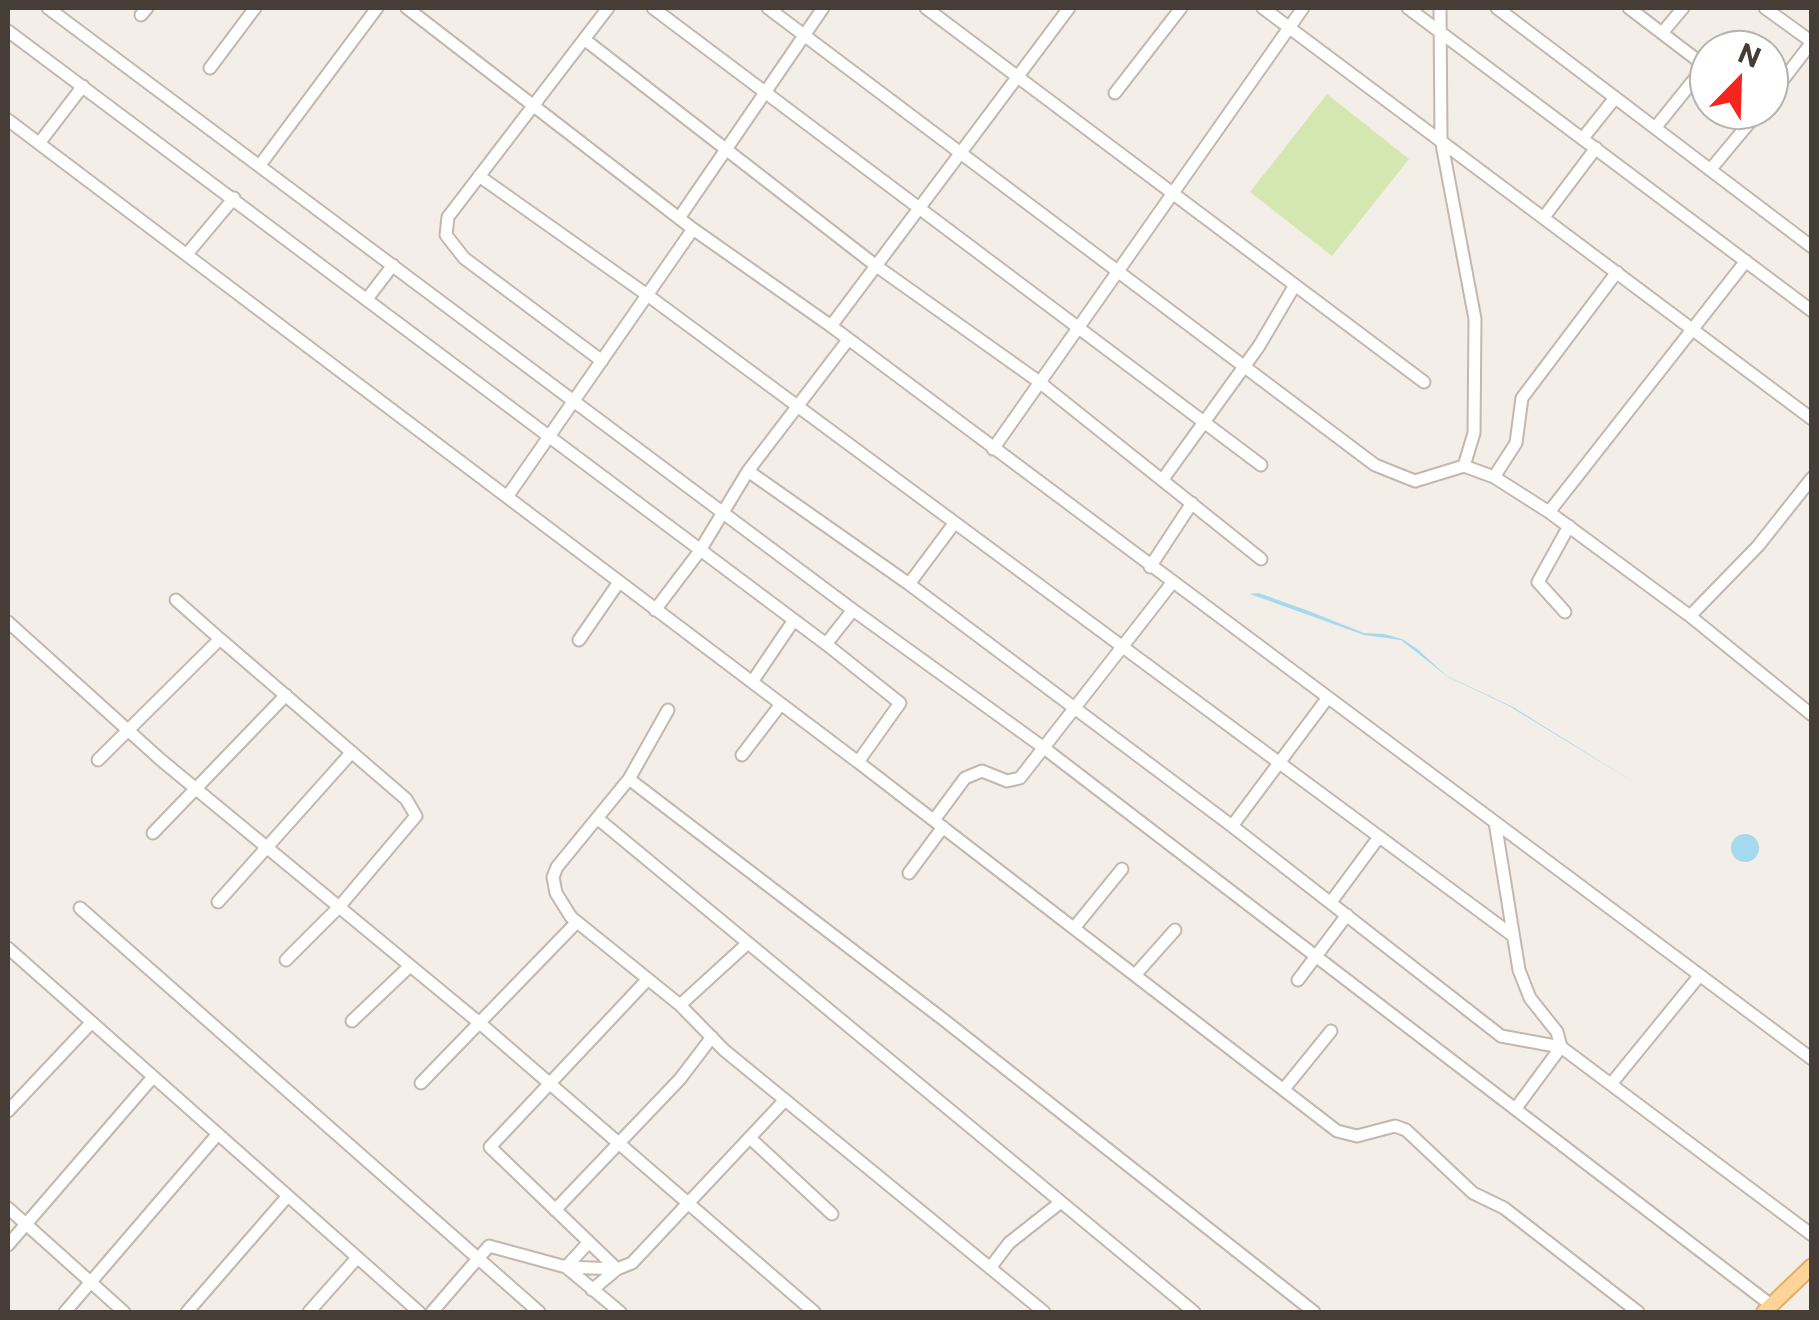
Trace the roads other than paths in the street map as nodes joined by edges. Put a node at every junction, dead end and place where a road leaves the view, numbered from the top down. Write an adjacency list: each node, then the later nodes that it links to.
1 (48, 8): 45 (street)
2 (255, 8): 27 (street)
3 (377, 8): 45 (street)
4 (408, 8): 35 (street)
5 (608, 8): 25 (street)
6 (653, 8): 32 (street)
7 (768, 8): 24 (street)
8 (823, 8): 24 (street)
9 (926, 8): 29 (street)
10 (1069, 8): 29 (street)
11 (1180, 8): 33 (street)
12 (1263, 8): 20 (street)
13 (1303, 8): 20 (street)
14 (1408, 8): 22 (street)
15 (1440, 8): 22 (street)
16 (1629, 8): 23 (street)
17 (1682, 8): 23 (street)
18 (1765, 8): 28 (street)
19 (1505, 10): 34 (street)
20 (1288, 27): 40 (street); 48 (street)
21 (8, 32): 30 (street)
22 (1442, 33): 39 (street); 40 (street)
23 (1662, 33): 26 (street)
24 (803, 34): 32 (street); 44 (street)
25 (584, 39): 35 (street); 42 (street)
26 (1689, 54)
27 (210, 68)
28 (1789, 72)
29 (1019, 77): 44 (street); 48 (street)
30 (84, 86): 41 (street); 49 (street)
31 (1689, 89): 37 (street)
32 (764, 90): 42 (street); 50 (street)
33 (1114, 92)
34 (1615, 98): 37 (street); 39 (street)
35 (533, 104): 47 (street); 52 (street)
36 (8, 120): 41 (street)
37 (1655, 128): 46 (street)
38 (1743, 130): 46 (street)
39 (1583, 138): 43 (street)
40 (1441, 139): 51 (street); 80 (street)
41 (40, 142): 55 (street)
42 (725, 148): 52 (street); 57 (street)
43 (1596, 148): 51 (street); 56 (street)
44 (963, 154): 50 (street); 59 (street)
45 (260, 164): 58 (street)
46 (1710, 170): 54 (street)
47 (479, 176): 62 (street); 69 (street)
48 (1174, 194): 59 (street); 61 (street)
49 (234, 198): 55 (street); 63 (street)
50 (918, 210): 57 (street); 66 (street)
51 (1544, 217): 60 (street)
52 (679, 218): 53 (street)
53 (693, 229): 62 (street); 65 (street)
54 (1812, 247)
55 (187, 254): 85 (street)
56 (1746, 261): 64 (street); 67 (street)
57 (875, 264): 65 (street); 71 (street)
58 (394, 265): 63 (street); 73 (street)
59 (1120, 272): 66 (street); 70 (street)
60 (1617, 272): 67 (street); 82 (street)
61 (1296, 286): 70 (street); 72 (street)
62 (650, 297): 69 (street); 74 (street)
63 (367, 298): 77 (street)
64 (1812, 311)
65 (831, 326): 68 (street)
66 (1076, 327): 71 (street); 76 (street)
67 (1692, 329): 75 (street); 87 (street)
68 (848, 340): 74 (street); 78 (street)
69 (602, 361): 73 (street)
70 (1245, 366): 76 (street); 80 (street)
71 (1038, 382): 78 (street); 84 (street)
72 (1424, 382)
73 (572, 400): 77 (street); 88 (street)
74 (796, 406): 81 (street); 89 (street)
75 (1812, 419)
76 (1203, 422): 79 (street); 84 (street)
77 (549, 436): 85 (street); 91 (street)
78 (992, 449): 93 (street)
79 (1261, 464)
80 (1464, 466): 82 (street)
81 (748, 471): 88 (street); 96 (street)
82 (1494, 477): 87 (street)
83 (1812, 478): 101 (street)
84 (1164, 480): 86 (street)
85 (507, 497): 94 (street)
86 (1192, 503): 92 (street); 93 (street)
87 (1550, 512): 90 (street)
88 (723, 513): 91 (street); 99 (street)
89 (954, 525): 96 (street); 107 (street)
90 (1569, 526): 100 (street); 101 (street)
91 (699, 552): 98 (street); 102 (street)
92 (1260, 559)
93 (1150, 567): 95 (street)
94 (619, 582): 98 (street); 105 (street)
95 (1172, 583): 107 (street); 110 (street)
96 (908, 584): 112 (street)
97 (176, 600): 104 (street)
98 (655, 610): 108 (street)
99 (852, 610): 106 (street); 116 (street)
100 (1565, 612)
101 (1690, 616): 114 (street)
102 (794, 620): 106 (street); 108 (street)
103 (8, 622): 115 (street)
104 (220, 638): 109 (street); 115 (street)
105 (579, 640)
106 (826, 644): 120 (street)
107 (1123, 648): 112 (street); 121 (street)
108 (752, 682): 111 (street)
109 (286, 695): 117 (street); 123 (street)
110 (1326, 700): 121 (street); 125 (street)
111 (781, 704): 118 (street); 120 (street)
112 (1074, 708): 116 (street); 127 (street)
113 (668, 710): 122 (street)
114 (1812, 715)
115 (128, 731): 119 (street); 123 (street)
116 (1044, 748): 126 (street); 144 (street)
117 (352, 752): 130 (street); 135 (street)
118 (742, 755)
119 (98, 760)
120 (858, 762): 126 (street)
121 (1280, 762): 127 (street); 129 (street)
122 (628, 779): 124 (street); 201 (street)
123 (195, 789): 128 (street); 130 (street)
124 (597, 818): 138 (street); 142 (street)
125 (1495, 822): 141 (street); 149 (street)
126 (938, 824): 132 (street); 139 (street)
127 (1232, 826): 134 (street)
128 (153, 834)
129 (1379, 836): 134 (street); 141 (street)
130 (268, 848): 133 (street); 135 (street)
131 (1122, 870): 139 (street)
132 (909, 873)
133 (218, 902)
134 (1331, 902): 137 (street)
135 (339, 907): 145 (street); 146 (street)
136 (80, 908): 181 (street)
137 (1347, 915): 144 (street); 158 (street)
138 (577, 922): 150 (street); 155 (street)
139 (1074, 928): 148 (street)
140 (1174, 930): 148 (street)
141 (1512, 935): 158 (street)
142 (748, 943): 152 (street); 173 (street)
143 (12, 952): 147 (street); 154 (street)
144 (1316, 956): 151 (street); 166 (street)
145 (286, 960)
146 (410, 966): 153 (street); 155 (street)
147 (8, 967)
148 (1134, 974): 164 (street)
149 (1700, 976): 159 (street); 163 (street)
150 (648, 980): 152 (street); 161 (street)
151 (1298, 980)
152 (680, 1005): 157 (street)
153 (352, 1021)
154 (91, 1023): 160 (street); 167 (street)
155 (482, 1025): 161 (street); 162 (street)
156 (1331, 1031): 164 (street)
157 (712, 1038): 165 (street); 170 (street)
158 (1561, 1046): 163 (street); 166 (street)
159 (1812, 1059)
160 (153, 1077): 168 (street); 177 (street)
161 (551, 1083): 170 (street); 175 (street)
162 (420, 1084)
163 (1611, 1084): 178 (street)
164 (1284, 1090): 202 (street)
165 (784, 1100): 169 (street); 184 (street)
166 (1516, 1108): 189 (street)
167 (8, 1112)
168 (217, 1136): 171 (street); 187 (street)
169 (750, 1138): 172 (street); 176 (street)
170 (621, 1142): 172 (street); 175 (street)
171 (286, 1198): 182 (street); 192 (street)
172 (690, 1201): 185 (street); 198 (street)
173 (1061, 1202): 184 (street); 200 (street)
174 (8, 1208): 177 (street)
175 (555, 1210): 179 (street)
176 (832, 1214)
177 (26, 1224): 180 (street); 187 (street)
178 (1812, 1235)
179 (588, 1242): 183 (street); 185 (street)
180 (8, 1244)
181 (479, 1256): 183 (street); 195 (street); 196 (street)
182 (356, 1259): 193 (street); 194 (street)
183 (566, 1266): 185 (street); 188 (street)
184 (990, 1268): 199 (street)
185 (617, 1269): 188 (street)
186 (1808, 1276): 189 (main road)
187 (91, 1282): 190 (street); 191 (street)
188 (592, 1290): 197 (street)
189 (1768, 1309)
190 (65, 1312)
191 (124, 1312)
192 (188, 1312)
193 (310, 1312)
194 (419, 1312)
195 (432, 1312)
196 (539, 1312)
197 (620, 1312)
198 (814, 1312)
199 (1044, 1312)
200 (1194, 1312)
201 (1314, 1312)
202 (1638, 1312)

